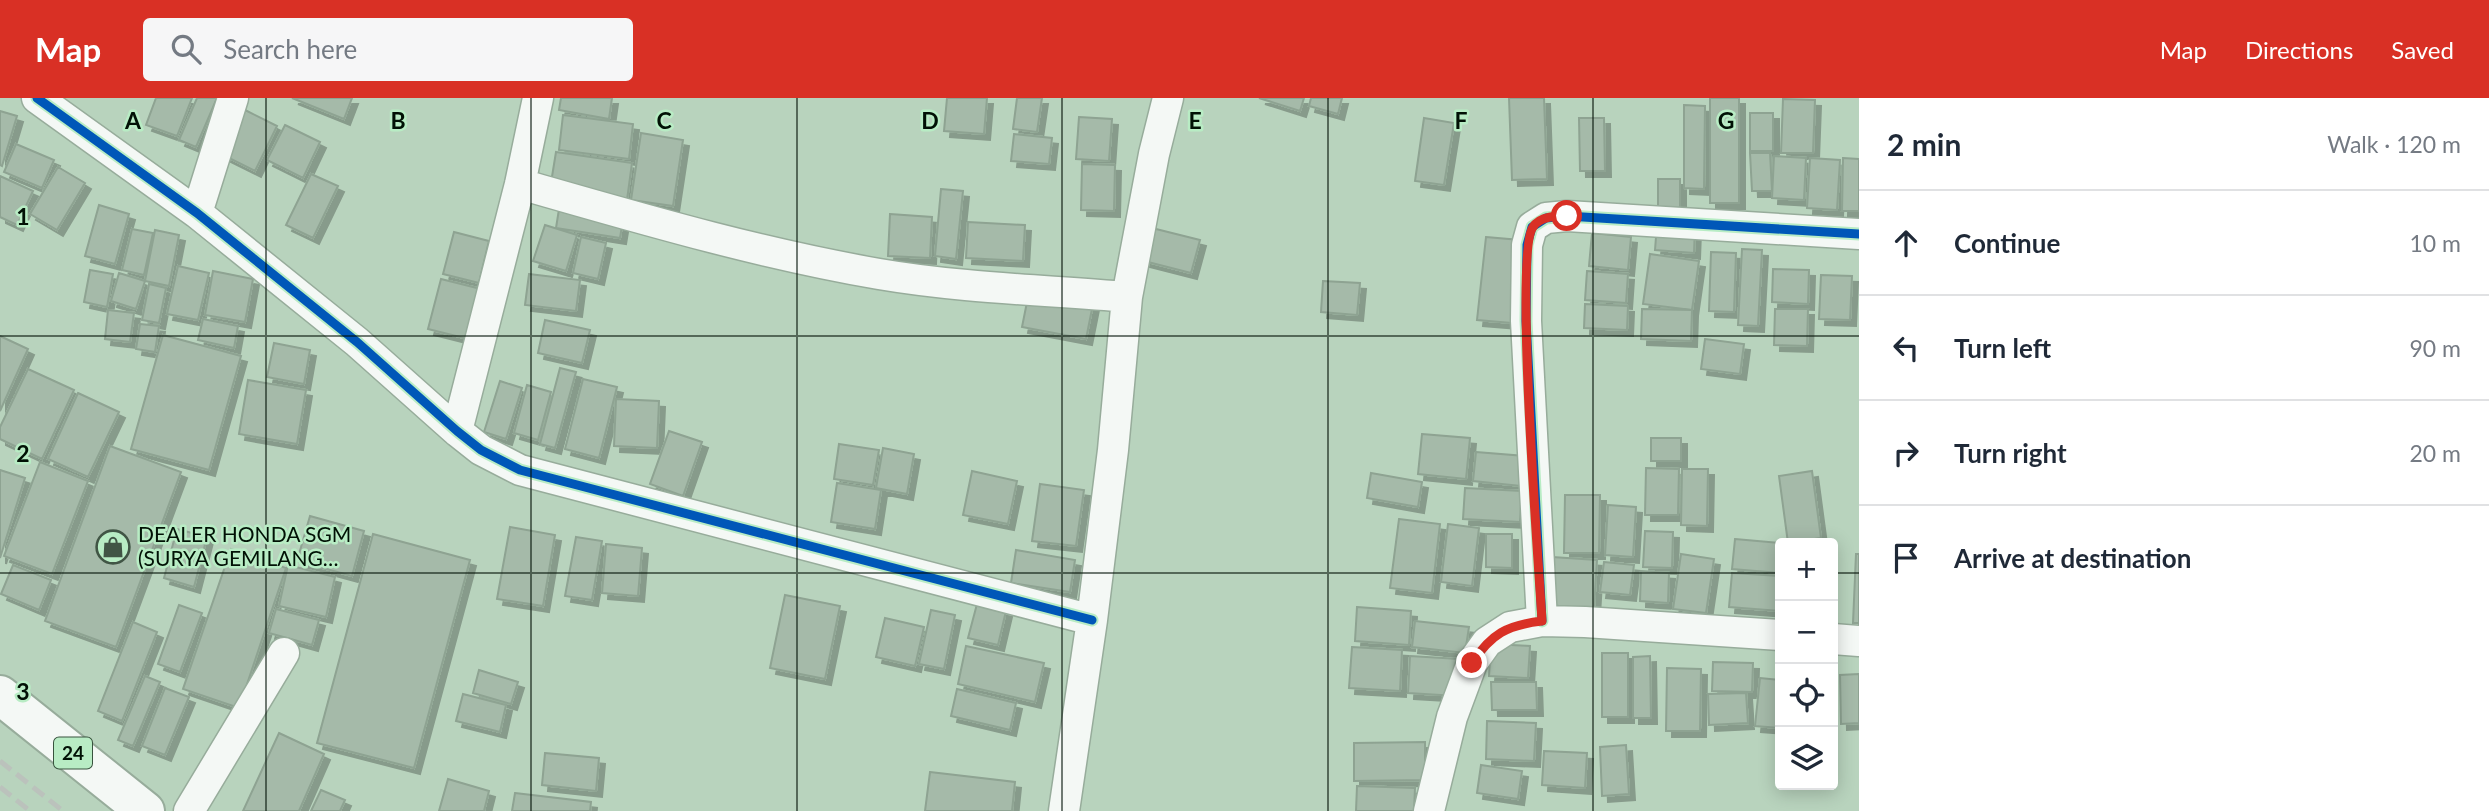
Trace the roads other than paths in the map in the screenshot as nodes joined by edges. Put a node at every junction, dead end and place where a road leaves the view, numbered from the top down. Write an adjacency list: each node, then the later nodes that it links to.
1 (37, 98): 6 (street)
2 (233, 98): 6 (street)
3 (538, 98): 5 (street)
4 (1168, 98): 8 (street)
5 (520, 184): 8 (street); 9 (street)
6 (197, 213): 9 (street)
7 (1859, 234): 11 (street)
8 (1127, 297): 10 (street)
9 (457, 432): 10 (street)
10 (1091, 620): 19 (street)
11 (1542, 621): 12 (street); 20 (street)
12 (1775, 635)
13 (1838, 639): 14 (street)
14 (1859, 640)
15 (284, 653): 18 (street)
16 (0, 695): 17 (highway, 24)
17 (145, 811)
18 (189, 811)
19 (1064, 811)
20 (1429, 811)

